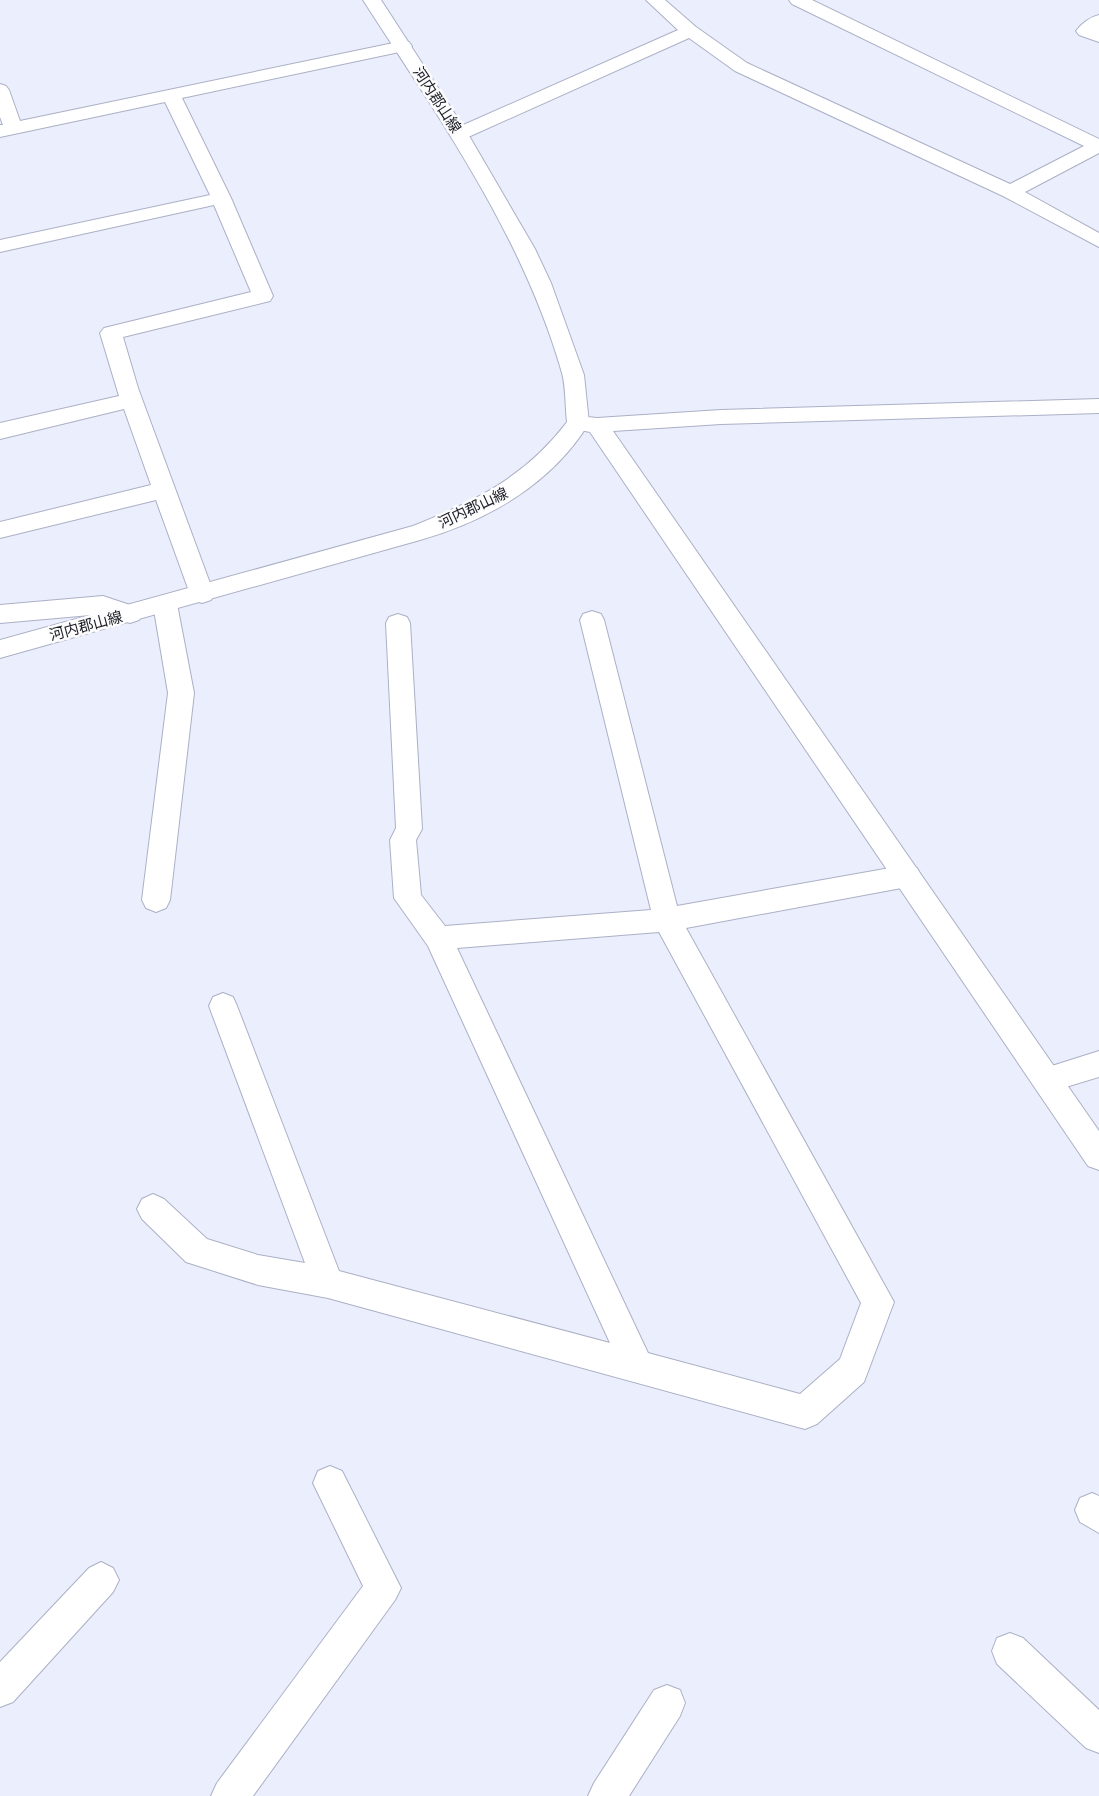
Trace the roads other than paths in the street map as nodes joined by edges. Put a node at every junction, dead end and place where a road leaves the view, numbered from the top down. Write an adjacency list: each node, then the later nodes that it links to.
1 (372, 0): 7 (street, 河内郡山線)
2 (655, 0): 5 (street)
3 (798, 0): 12 (street)
4 (1099, 20): 6 (street)
5 (690, 31): 11 (street); 13 (street)
6 (1099, 37)
7 (403, 46): 9 (street); 11 (street, 河内郡山線)
8 (0, 90): 10 (street)
9 (171, 94): 10 (street); 14 (street)
10 (7, 129)
11 (459, 134): 19 (street, 河内郡山線)
12 (1099, 146): 13 (street)
13 (1010, 192): 15 (street)
14 (221, 198): 16 (street); 17 (street)
15 (1099, 241)
16 (0, 246)
17 (132, 400): 20 (street); 21 (street)
18 (1099, 406): 19 (street)
19 (588, 424): 23 (street, 河内郡山線); 30 (street)
20 (0, 432)
21 (164, 490): 22 (street); 23 (street)
22 (0, 530)
23 (202, 594): 24 (street, 河内郡山線)
24 (165, 604): 26 (street, 河内郡山線); 31 (street)
25 (0, 614): 26 (street)
26 (130, 614): 29 (street, 河内郡山線)
27 (592, 620): 32 (street)
28 (398, 624): 33 (street)
29 (0, 649)
30 (907, 876): 32 (street); 36 (street)
31 (156, 900)
32 (667, 920): 33 (street); 40 (street)
33 (438, 938): 40 (street)
34 (223, 1006): 39 (street)
35 (1099, 1064): 36 (street)
36 (1046, 1080): 37 (street)
37 (1099, 1156)
38 (153, 1209): 39 (street)
39 (328, 1283): 40 (street)
40 (637, 1366)
41 (330, 1483): 47 (street)
42 (100, 1580): 44 (street)
43 (1010, 1651): 46 (street)
44 (0, 1689)
45 (667, 1703): 48 (street)
46 (1099, 1735)
47 (230, 1796)
48 (607, 1796)

